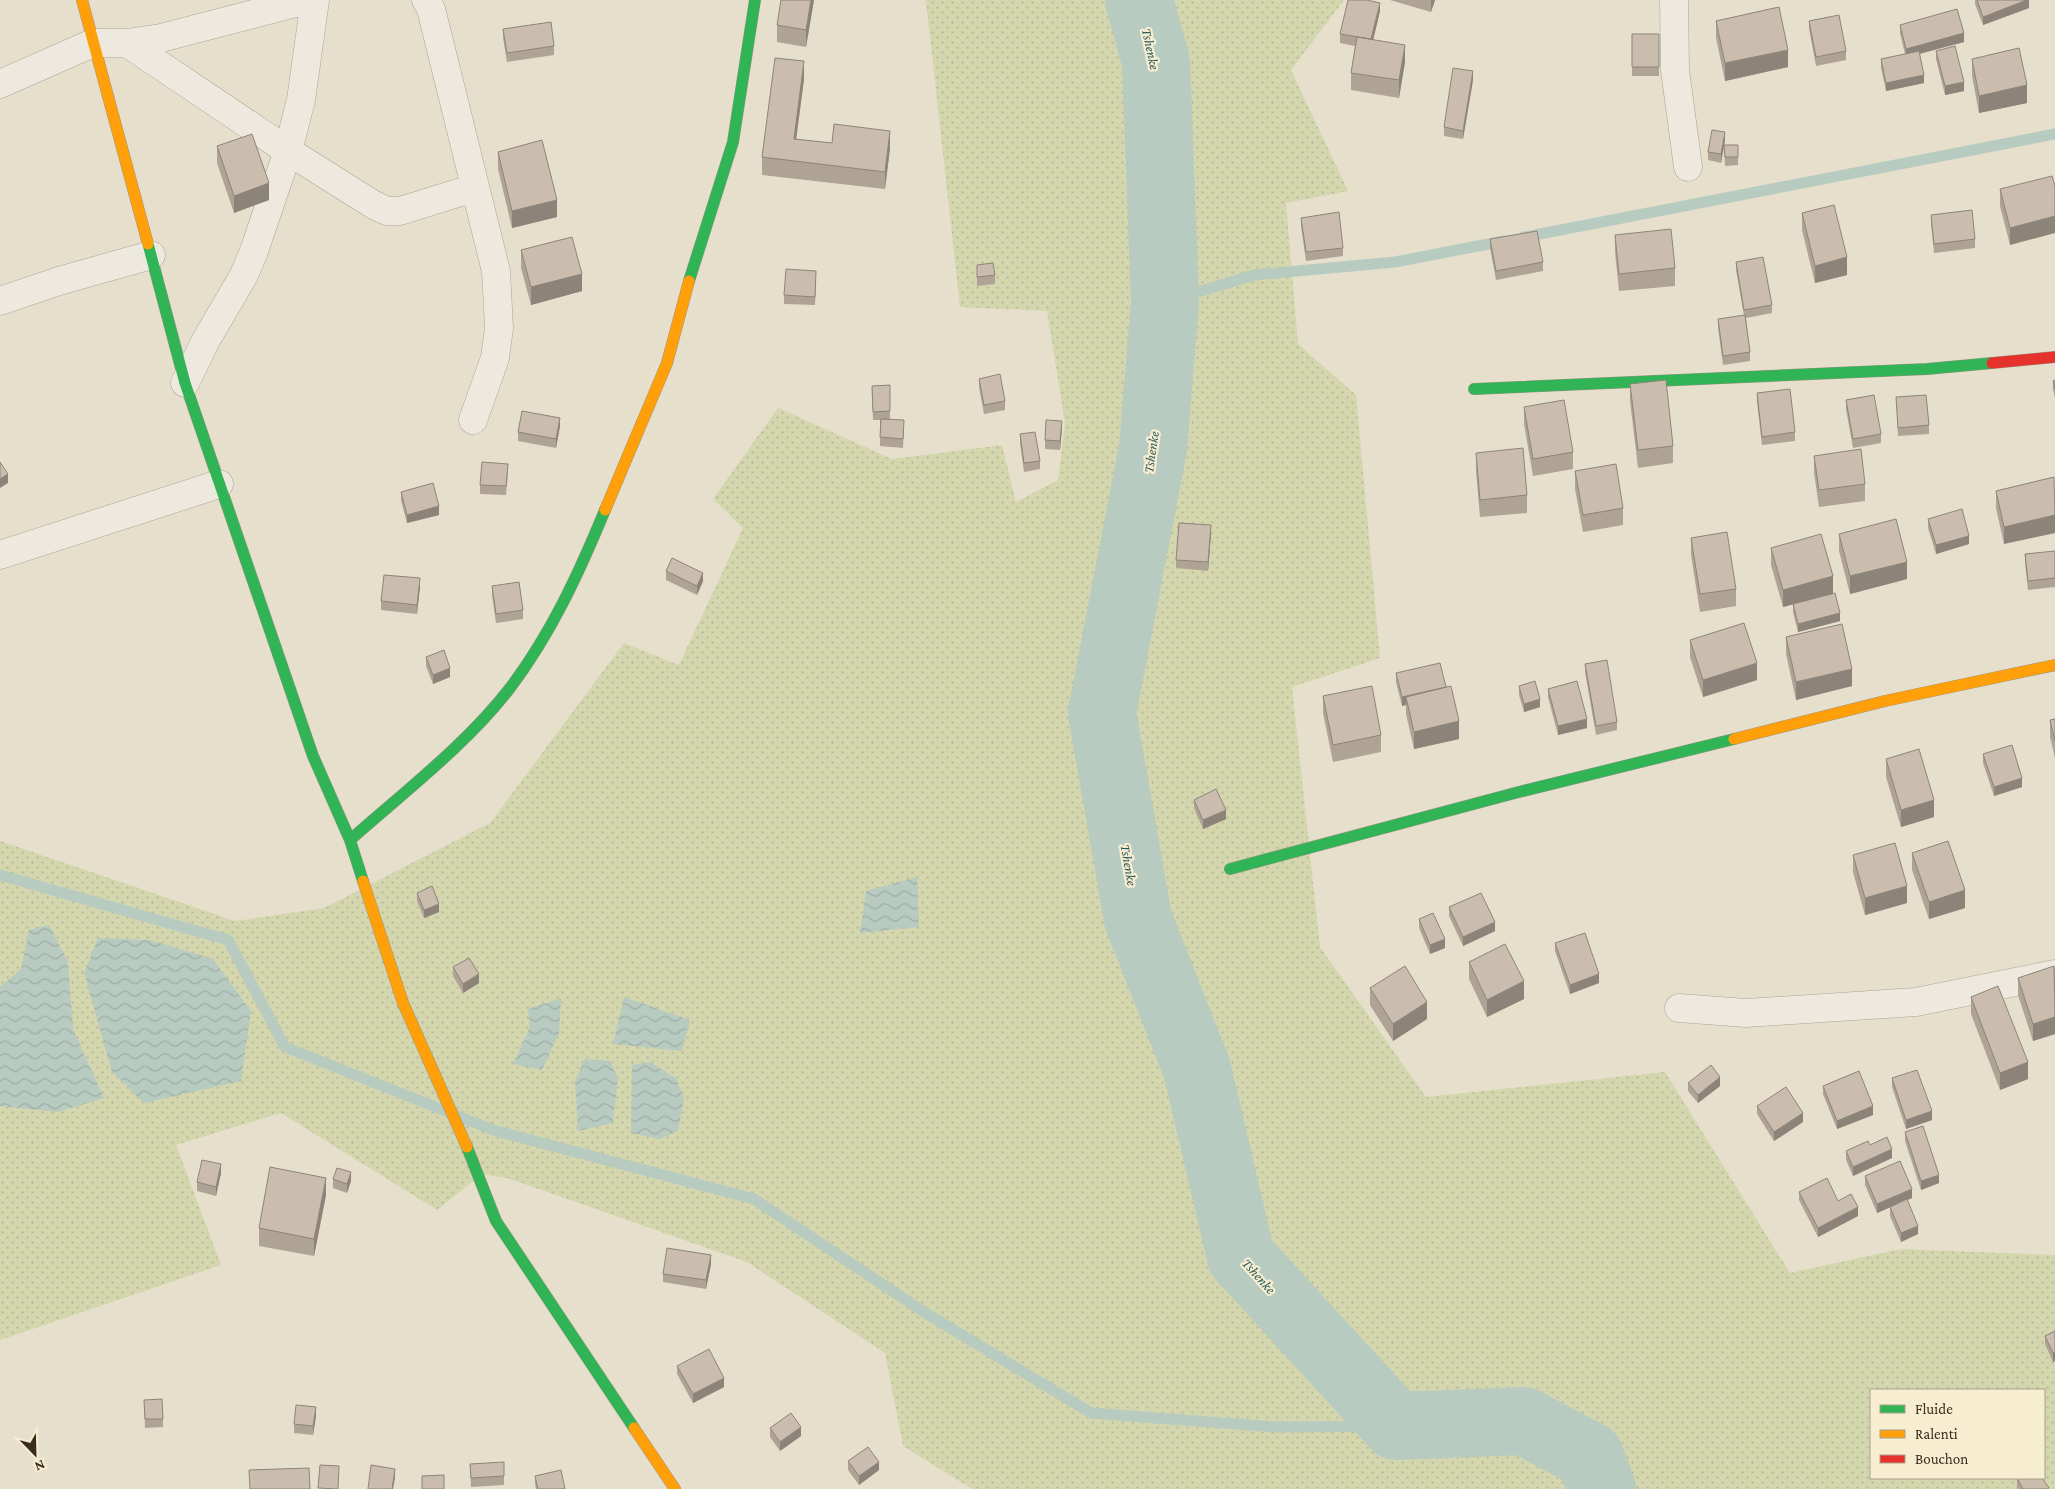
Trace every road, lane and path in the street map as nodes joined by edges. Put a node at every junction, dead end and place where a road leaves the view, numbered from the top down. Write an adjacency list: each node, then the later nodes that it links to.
1 (82, 0): 7 (street)
2 (307, 0): 8 (street)
3 (315, 0): 10 (street)
4 (426, 0): 12 (street)
5 (756, 0): 22 (street)
6 (1674, 0): 11 (street)
7 (93, 43): 8 (street); 9 (street); 13 (street)
8 (128, 43): 10 (street)
9 (0, 84)
10 (288, 151): 12 (street); 16 (street)
11 (1688, 167)
12 (474, 188): 18 (street)
13 (150, 255): 14 (street); 16 (street)
14 (0, 301)
15 (2055, 357): 17 (street)
16 (184, 383): 19 (street)
17 (1474, 389)
18 (474, 420)
19 (219, 484): 20 (street); 22 (street)
20 (0, 555)
21 (2055, 664): 23 (street)
22 (350, 840): 26 (street)
23 (1230, 869)
24 (2055, 974): 25 (street)
25 (1679, 1008)
26 (675, 1489)

